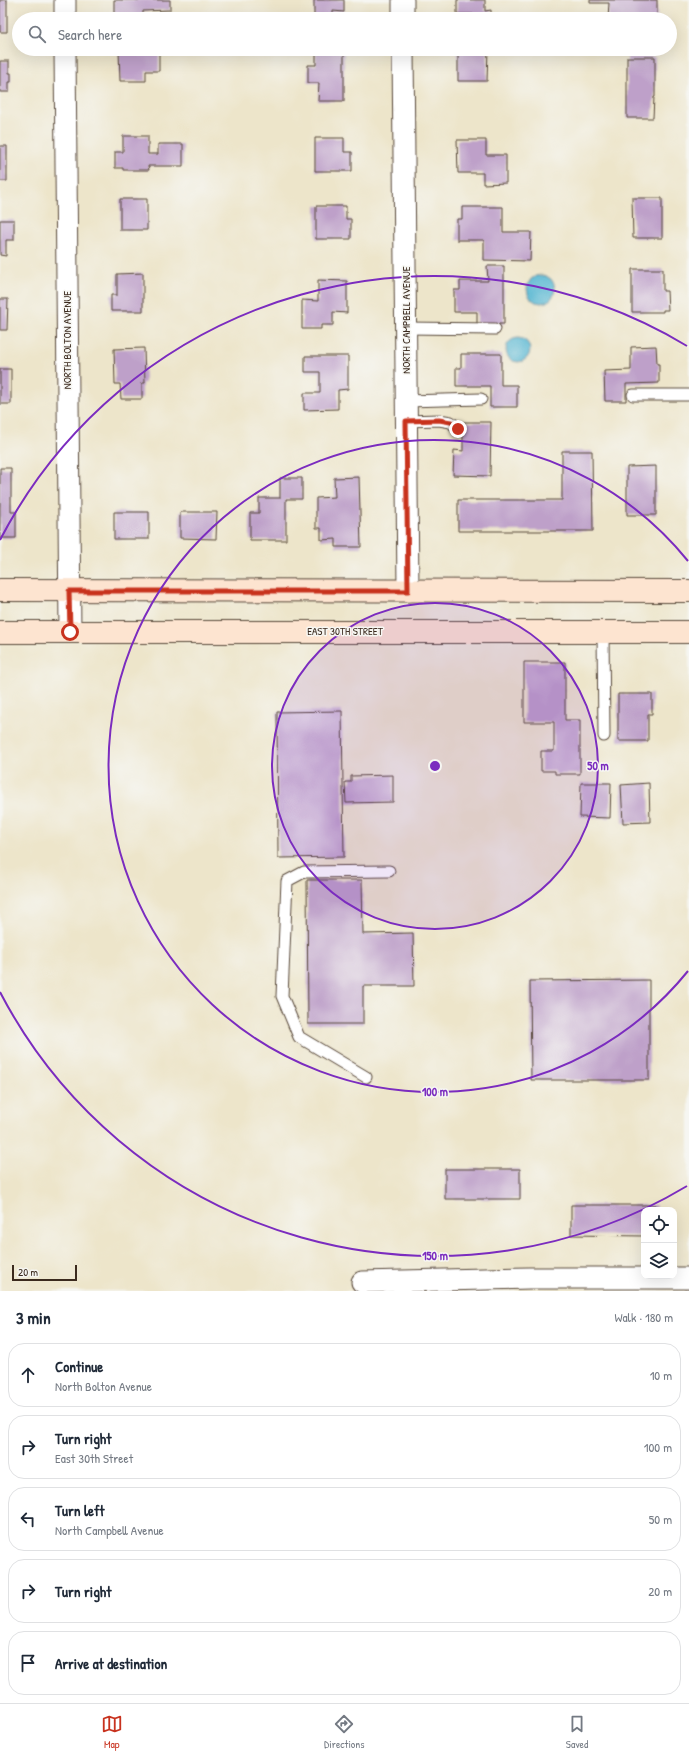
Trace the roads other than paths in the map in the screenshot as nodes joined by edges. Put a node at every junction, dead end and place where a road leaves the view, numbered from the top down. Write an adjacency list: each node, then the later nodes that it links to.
1 (65, 0): 3 (street)
2 (403, 0): 4 (street)
3 (65, 12)
4 (403, 12)
5 (65, 56): 16 (street, NORTH BOLTON AVENUE)
6 (403, 56): 7 (street, NORTH CAMPBELL AVENUE)
7 (406, 328): 8 (lane); 12 (street, NORTH CAMPBELL AVENUE)
8 (494, 329)
9 (633, 395): 10 (lane)
10 (689, 395)
11 (481, 399): 12 (lane)
12 (406, 400): 13 (street, NORTH CAMPBELL AVENUE)
13 (406, 421): 14 (lane); 17 (street, NORTH CAMPBELL AVENUE)
14 (458, 429)
15 (0, 590): 16 (main road)
16 (69, 591): 17 (main road); 20 (street, NORTH BOLTON AVENUE)
17 (408, 591): 18 (main road)
18 (689, 591)
19 (0, 632): 20 (main road, EAST 30TH STREET)
20 (70, 632): 21 (main road, EAST 30TH STREET)
21 (604, 632): 22 (main road, EAST 30TH STREET); 23 (lane)
22 (689, 632)
23 (604, 736)
24 (389, 871): 25 (lane)
25 (366, 1077)
26 (689, 1278): 28 (street)
27 (362, 1282): 28 (street)
28 (529, 1284)

